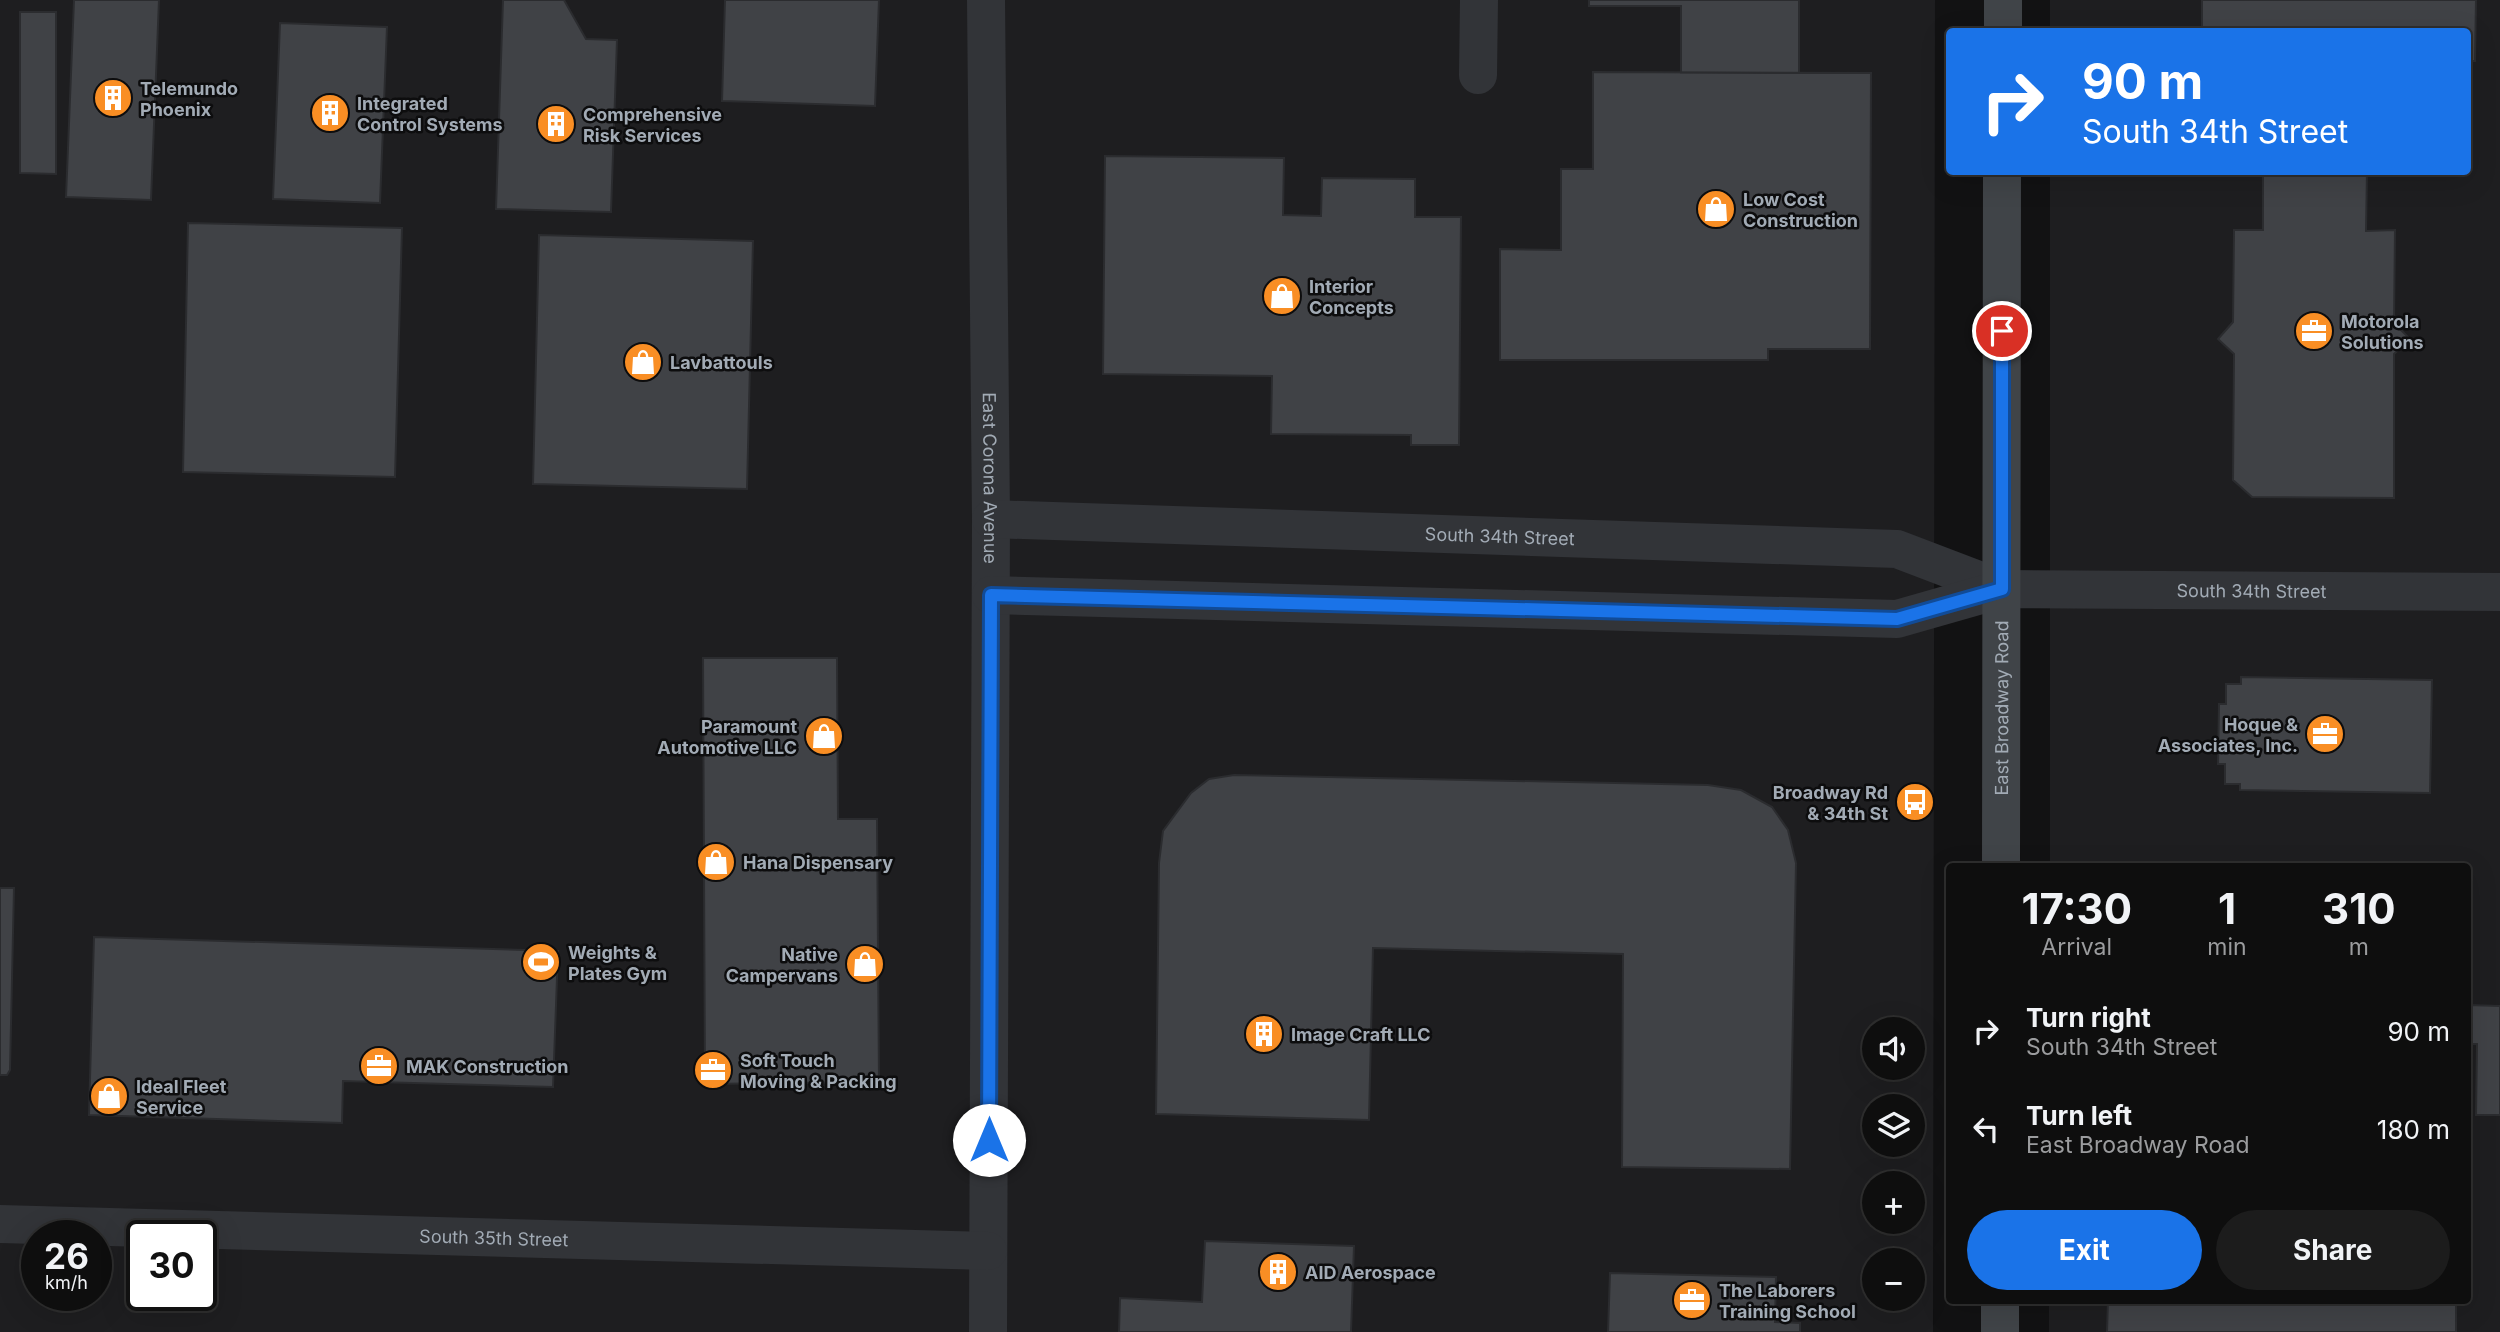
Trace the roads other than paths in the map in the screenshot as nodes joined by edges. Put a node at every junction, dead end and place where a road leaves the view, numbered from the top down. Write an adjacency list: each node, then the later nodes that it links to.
1 (986, 0): 7 (street, East Corona Avenue)
2 (1479, 0): 5 (street)
3 (2003, 0): 4 (main road)
4 (2003, 28)
5 (1478, 75)
6 (2002, 175): 8 (main road, East Broadway Road)
7 (991, 519): 8 (street, South 34th Street); 10 (street, East Corona Avenue)
8 (2002, 589): 9 (street, South 34th Street); 10 (street, South 34th Street); 11 (main road, East Broadway Road)
9 (2500, 592)
10 (991, 595): 13 (street, East Corona Avenue)
11 (2001, 863)
12 (0, 1224): 13 (street, South 35th Street)
13 (988, 1251): 15 (street, East Corona Avenue)
14 (2000, 1304): 16 (main road)
15 (988, 1332)
16 (2000, 1332)

